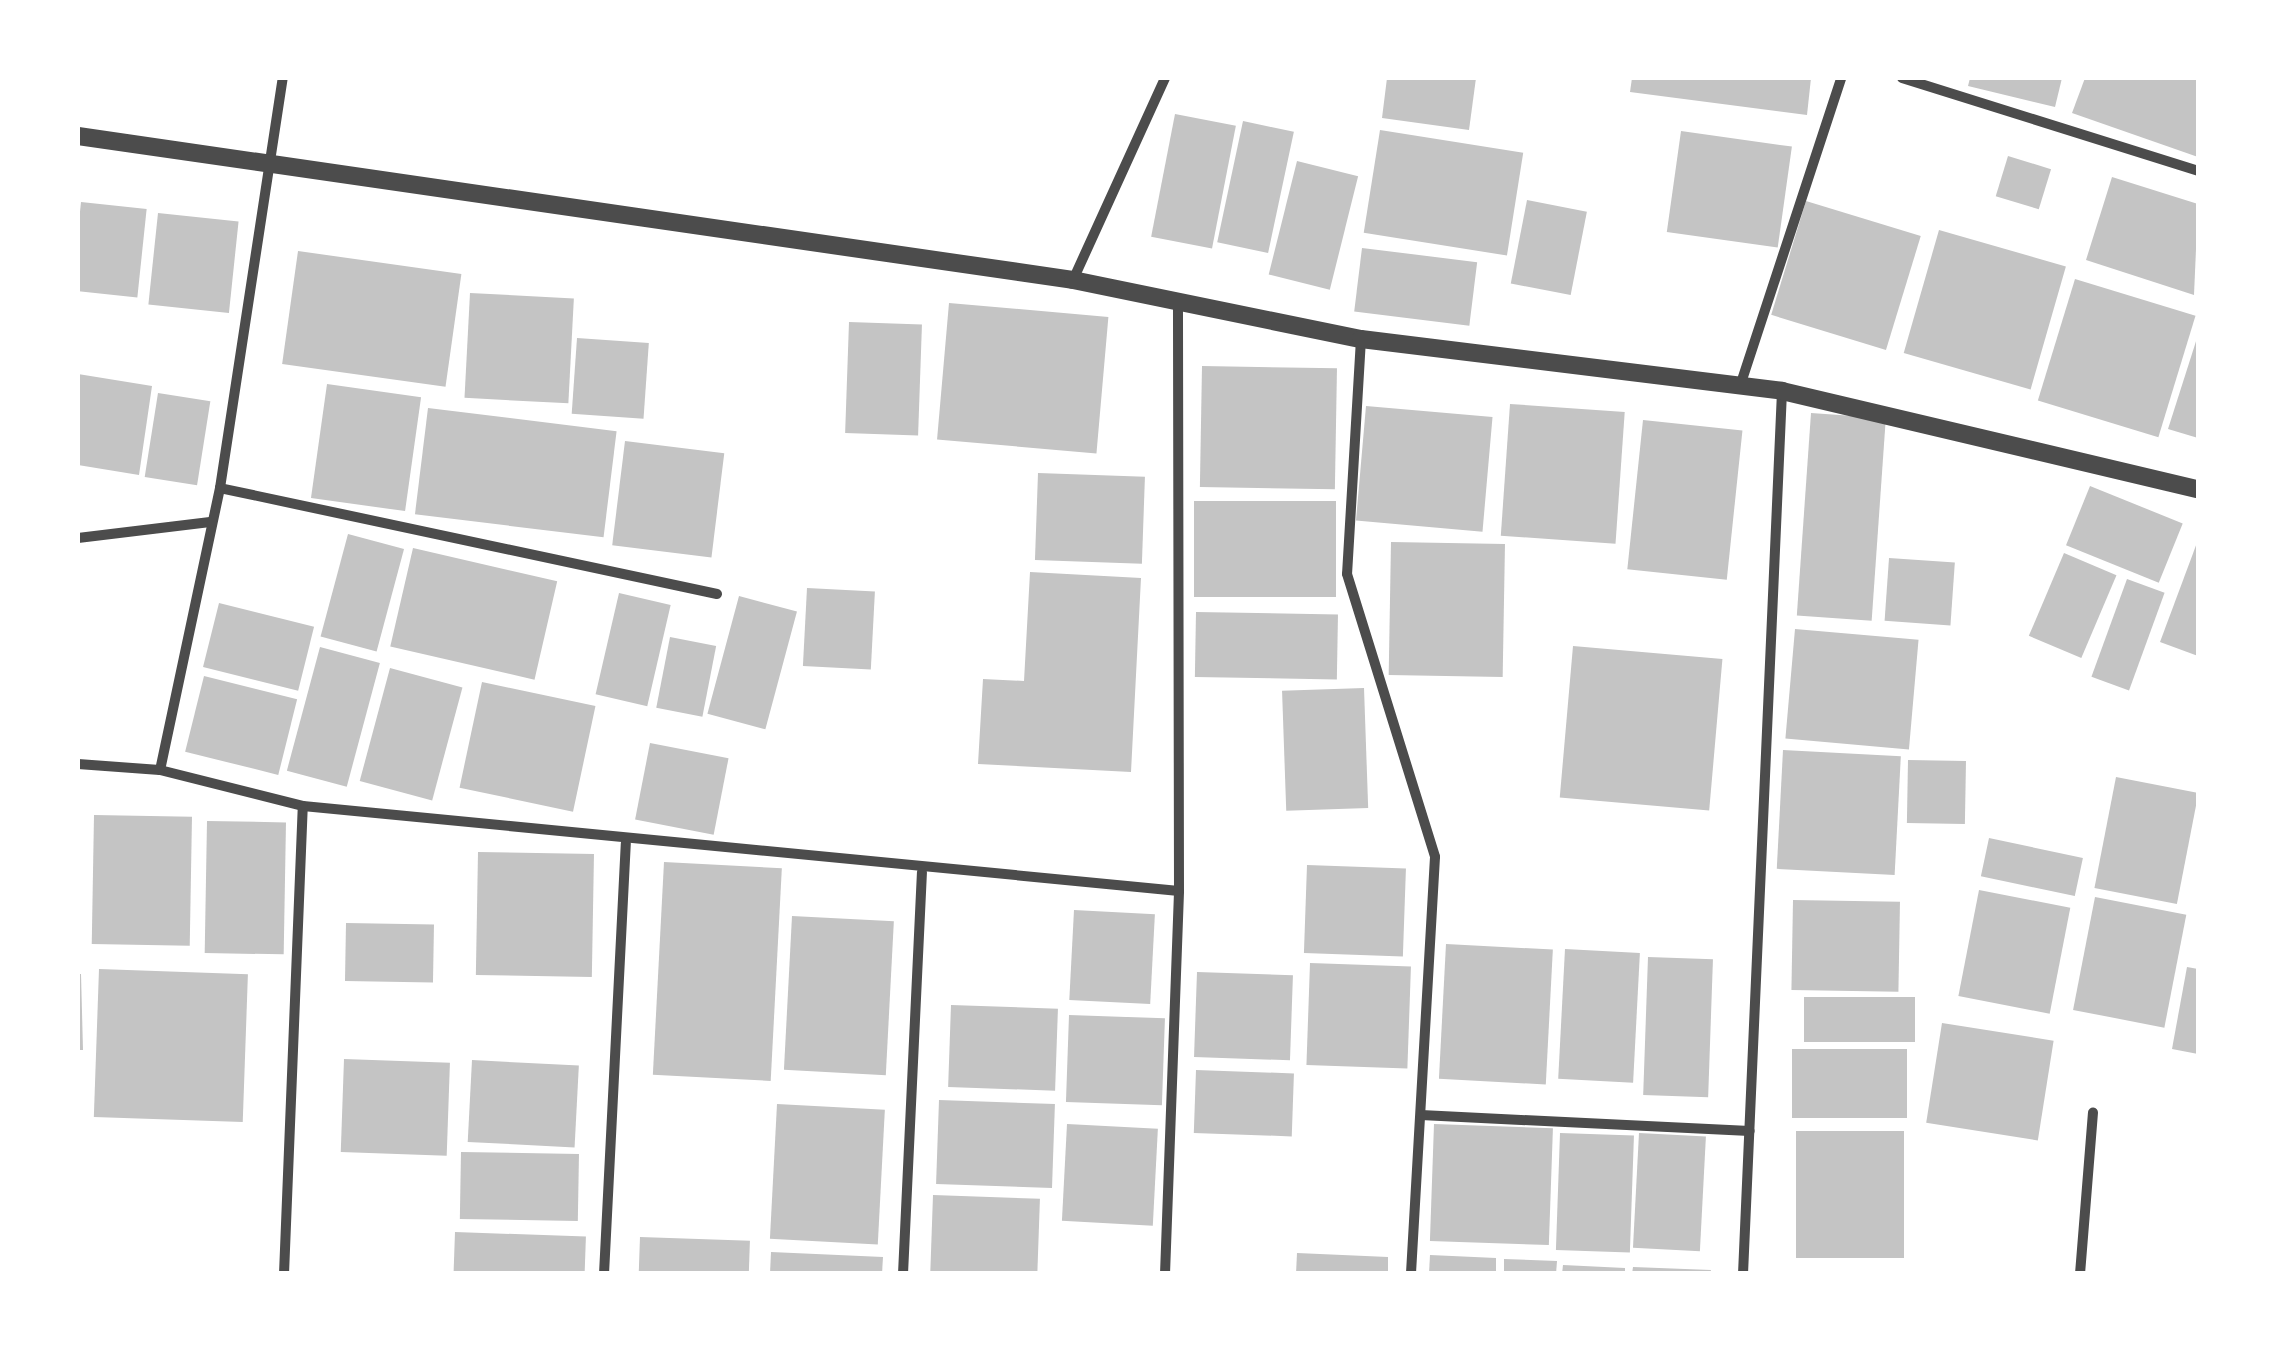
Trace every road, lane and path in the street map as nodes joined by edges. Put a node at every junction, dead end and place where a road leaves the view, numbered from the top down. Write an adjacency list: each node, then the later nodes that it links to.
1 (283, 78): 6 (street)
2 (1164, 78): 8 (street)
3 (1841, 78): 11 (street)
4 (1902, 78): 7 (street)
5 (78, 136): 6 (street)
6 (274, 165): 8 (street); 13 (street)
7 (2198, 170)
8 (1073, 280): 9 (street)
9 (1178, 306): 10 (street); 23 (street)
10 (1361, 340): 11 (street); 25 (street)
11 (1740, 386): 12 (street)
12 (1782, 391): 14 (street); 26 (street)
13 (220, 488): 15 (street); 17 (street)
14 (2198, 489)
15 (210, 522): 16 (street); 19 (street)
16 (78, 538)
17 (717, 594)
18 (78, 764): 19 (street)
19 (160, 770): 20 (street)
20 (303, 806): 21 (street); 27 (street)
21 (626, 844): 22 (street); 28 (street)
22 (922, 872): 23 (street); 29 (street)
23 (1179, 891): 30 (street)
24 (2093, 1113): 33 (street)
25 (1420, 1115): 26 (street); 31 (street)
26 (1750, 1131): 32 (street)
27 (284, 1274)
28 (604, 1274)
29 (903, 1274)
30 (1165, 1274)
31 (1411, 1274)
32 (1743, 1274)
33 (2080, 1274)

